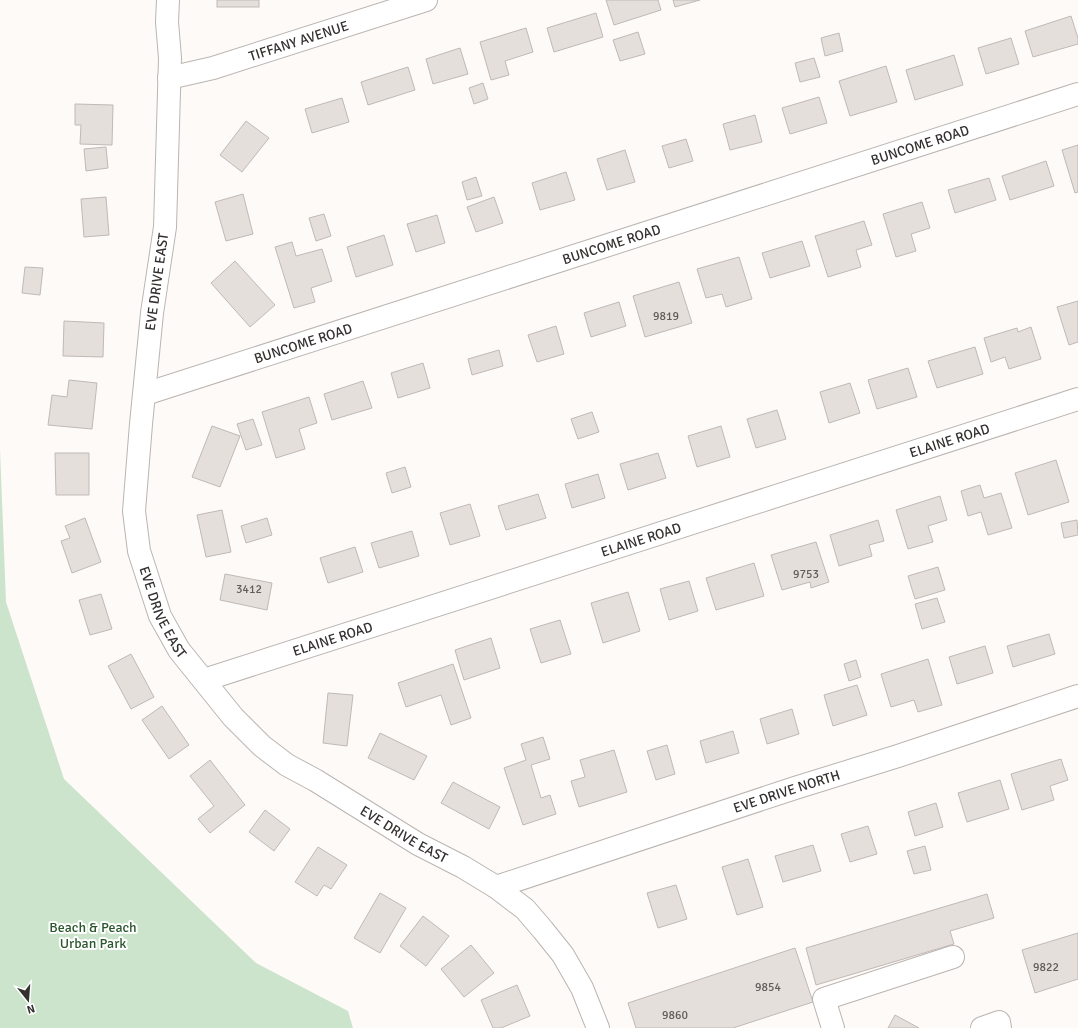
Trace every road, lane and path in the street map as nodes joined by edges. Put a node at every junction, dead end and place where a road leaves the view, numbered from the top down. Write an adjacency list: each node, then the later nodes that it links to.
1 (168, 0): 3 (street, EVE DRIVE EAST)
2 (426, 0): 3 (street, TIFFANY AVENUE)
3 (169, 78): 5 (street, EVE DRIVE EAST)
4 (1078, 94): 5 (street, BUNCOME ROAD)
5 (145, 394): 7 (street, EVE DRIVE EAST)
6 (1078, 399): 7 (street, ELAINE ROAD)
7 (204, 680): 9 (street, EVE DRIVE EAST)
8 (1078, 696): 9 (street, EVE DRIVE NORTH)
9 (496, 887): 11 (street, EVE DRIVE EAST)
10 (953, 957): 12 (street)
11 (598, 1028)
12 (833, 1028)
13 (982, 1028): 14 (street)
14 (1000, 1028)

